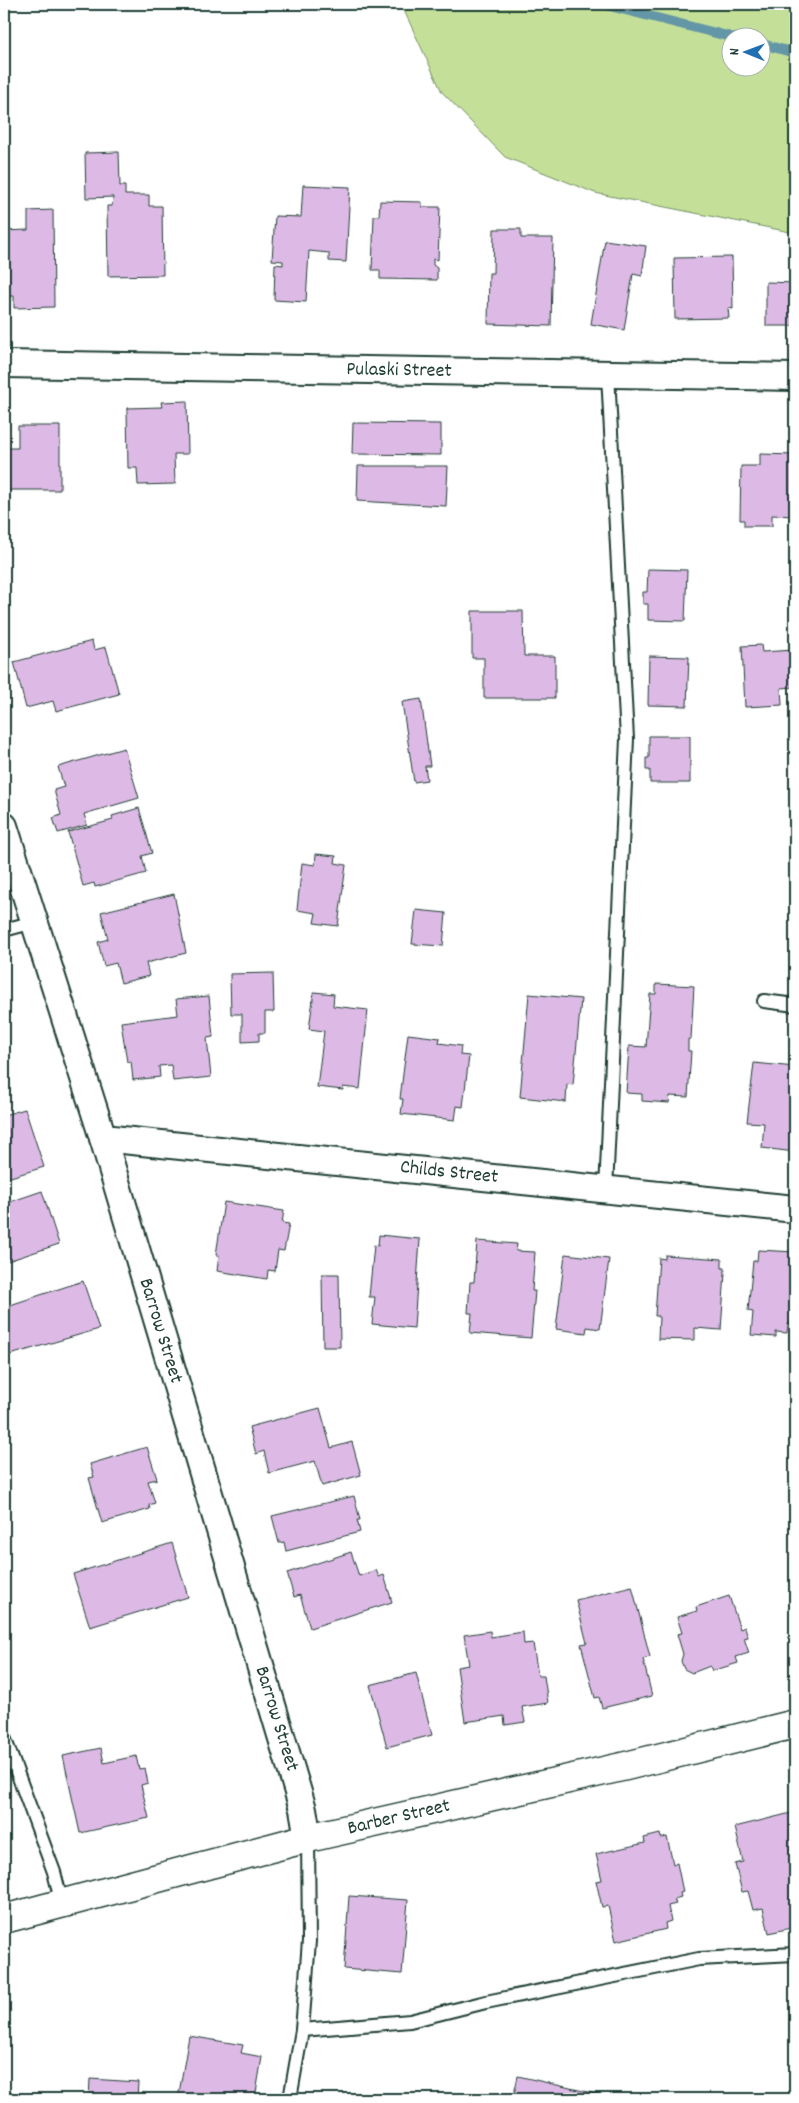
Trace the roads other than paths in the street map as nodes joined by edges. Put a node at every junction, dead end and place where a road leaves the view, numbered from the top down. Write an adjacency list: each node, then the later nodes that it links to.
1 (4, 364): 2 (street, Pulaski Street)
2 (608, 374): 3 (street, Pulaski Street); 10 (lane)
3 (795, 377)
4 (4, 826): 5 (street, Barrow Street)
5 (34, 922): 6 (lane); 9 (street, Barrow Street)
6 (4, 930)
7 (764, 1001): 8 (lane)
8 (795, 1005)
9 (103, 1138): 10 (street, Childs Street); 14 (street, Barrow Street)
10 (606, 1190): 11 (street, Childs Street)
11 (795, 1209)
12 (795, 1724): 14 (street, Barber Street)
13 (4, 1737): 15 (lane)
14 (308, 1838): 15 (street, Barber Street); 18 (lane)
15 (62, 1904): 16 (street, Barber Street)
16 (4, 1919)
17 (795, 1954): 18 (lane)
18 (302, 2030): 19 (lane)
19 (290, 2099)

